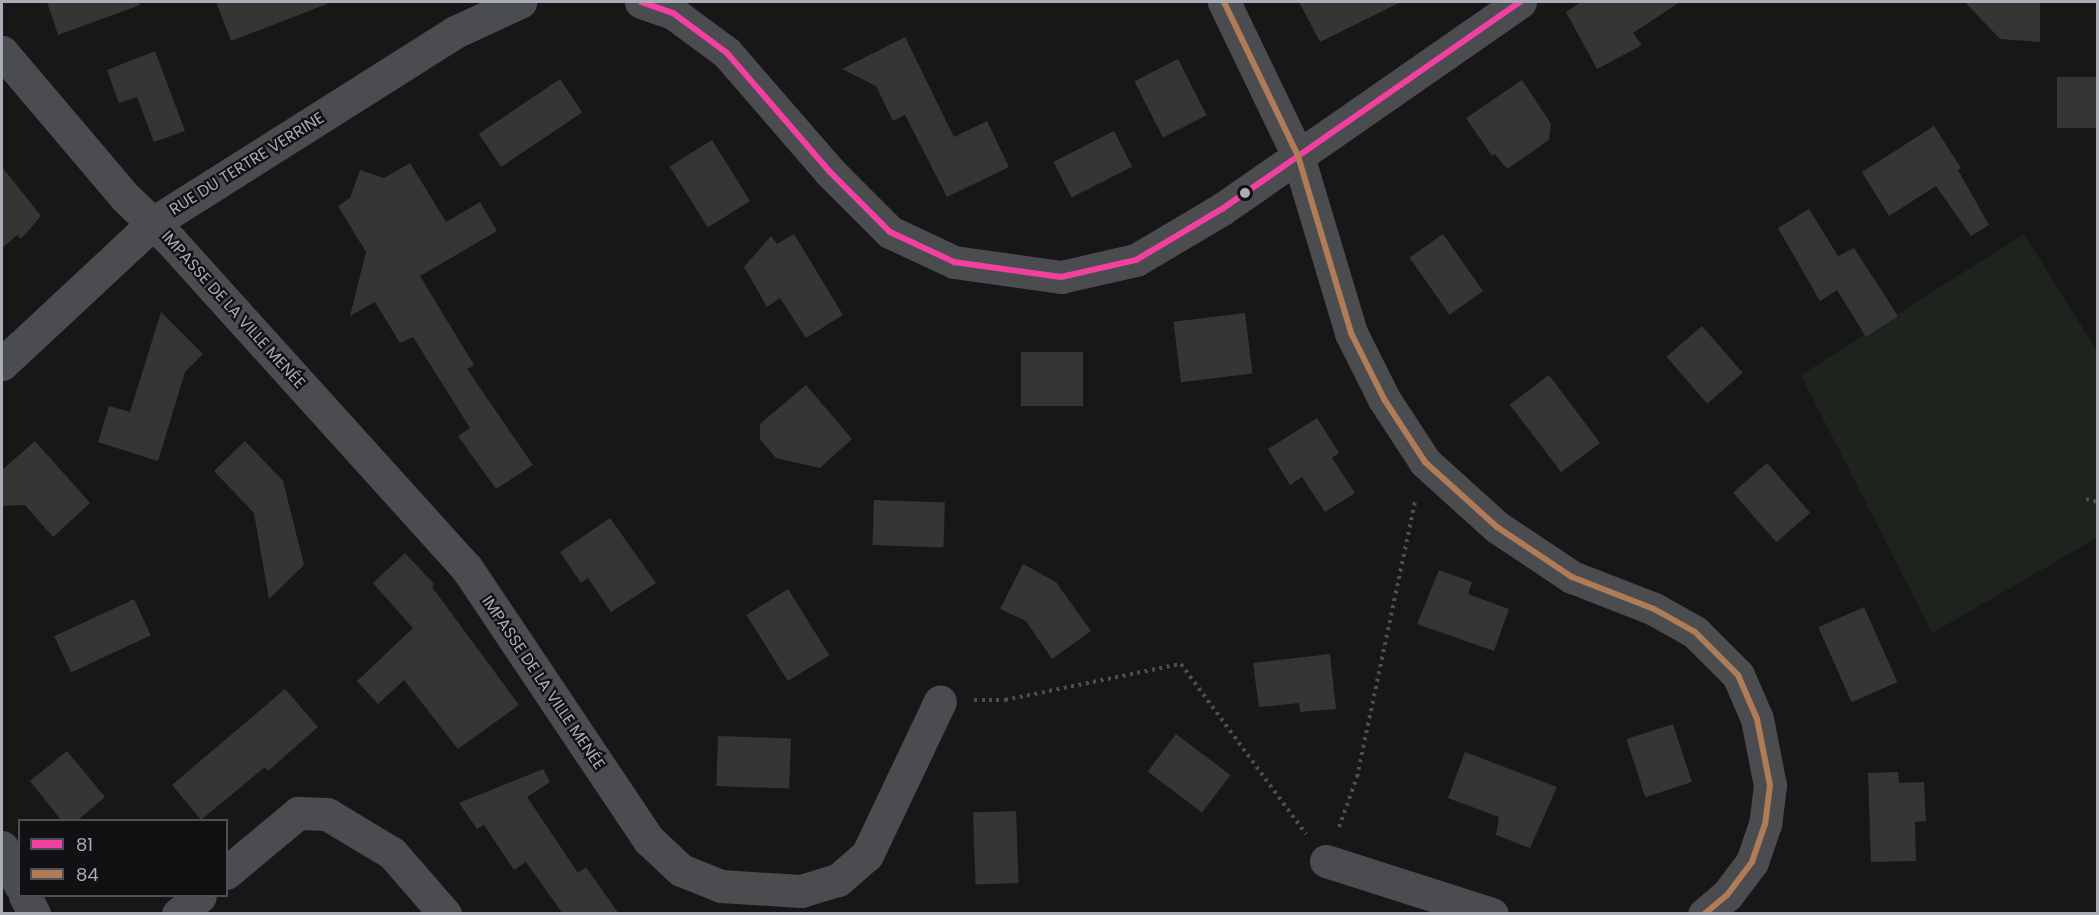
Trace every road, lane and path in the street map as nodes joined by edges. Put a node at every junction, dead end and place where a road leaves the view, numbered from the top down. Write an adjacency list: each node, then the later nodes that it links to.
1 (520, 2): 7 (street, RUE DU TERTRE VERRINE)
2 (641, 2): 6 (street)
3 (1224, 2): 6 (street)
4 (1520, 2): 6 (street)
5 (2, 52): 7 (street, IMPASSE DE LA VILLE MENÉE)
6 (1298, 156): 9 (street)
7 (153, 222): 8 (street, RUE DU TERTRE VERRINE); 12 (street, IMPASSE DE LA VILLE MENÉE)
8 (2, 364)
9 (1425, 462): 14 (path); 23 (street)
10 (2086, 499): 11 (path)
11 (2097, 502)
12 (940, 701): 14 (path)
13 (2, 847): 16 (street)
14 (1326, 861): 22 (street)
15 (228, 871): 21 (street)
16 (18, 881)
17 (26, 897): 19 (street)
18 (199, 897): 20 (street)
19 (34, 914)
20 (178, 914)
21 (445, 914)
22 (1492, 914)
23 (1704, 914)

